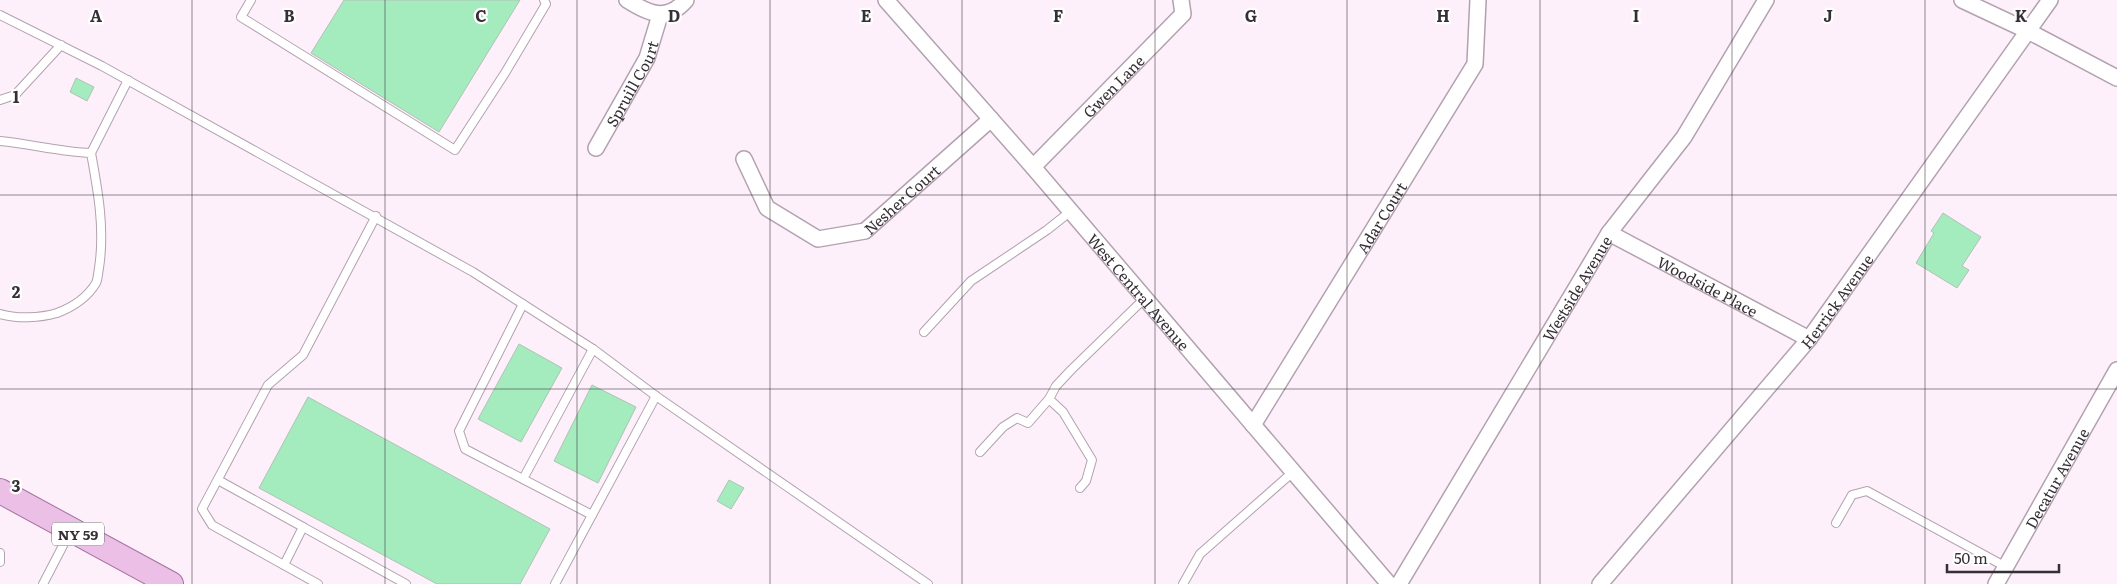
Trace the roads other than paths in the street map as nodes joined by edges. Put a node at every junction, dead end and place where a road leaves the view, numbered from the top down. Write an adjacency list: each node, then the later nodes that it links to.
1 (251, 0): 2 (lane)
2 (544, 0)
3 (627, 0): 12 (street)
4 (686, 0): 12 (street)
5 (886, 0): 18 (street, West Central Avenue)
6 (1182, 0): 23 (street, Gwen Lane)
7 (1478, 0): 36 (street, Adar Court)
8 (1766, 0): 26 (street, Westside Avenue)
9 (1962, 0): 13 (street)
10 (2050, 0): 13 (street, Herrick Avenue)
11 (0, 15): 14 (lane)
12 (660, 15): 20 (street, Spruill Court)
13 (2028, 31): 15 (street); 31 (street, Herrick Avenue)
14 (61, 46): 16 (lane); 17 (lane)
15 (2117, 78)
16 (128, 80): 21 (lane); 25 (lane)
17 (0, 100)
18 (991, 119): 22 (street, Nesher Court); 23 (street, West Central Avenue)
19 (0, 141): 21 (lane)
20 (596, 148)
21 (92, 153): 29 (lane)
22 (744, 160)
23 (1033, 167): 24 (street, West Central Avenue)
24 (1071, 211): 27 (street, West Central Avenue); 30 (lane)
25 (376, 216): 28 (lane); 40 (lane)
26 (1608, 234): 31 (street, Woodside Place); 59 (street, Westside Avenue)
27 (1145, 298): 35 (lane); 36 (street, West Central Avenue)
28 (523, 304): 32 (lane); 39 (lane)
29 (0, 314)
30 (924, 332)
31 (1809, 339): 60 (street, Herrick Avenue)
32 (593, 349): 34 (lane); 39 (lane)
33 (2117, 370): 50 (street, Decatur Avenue)
34 (656, 396): 43 (lane); 56 (lane)
35 (1050, 399): 37 (lane); 41 (lane)
36 (1253, 425): 38 (street, West Central Avenue)
37 (980, 452)
38 (1293, 472): 57 (lane); 58 (street, West Central Avenue)
39 (523, 479): 43 (lane)
40 (218, 480): 45 (lane); 49 (lane)
41 (1080, 488)
42 (0, 491): 46 (main road, NY 59)
43 (592, 515): 55 (lane)
44 (1836, 523): 50 (lane)
45 (303, 528): 49 (lane); 54 (lane)
46 (71, 530): 51 (main road, NY 59); 52 (lane)
47 (0, 553): 48 (lane)
48 (0, 562)
49 (284, 565): 53 (lane)
50 (2006, 567): 61 (street, Decatur Avenue)
51 (160, 581)
52 (43, 584)
53 (318, 584)
54 (406, 584)
55 (555, 584)
56 (928, 584)
57 (1183, 584)
58 (1389, 584)
59 (1399, 584)
60 (1600, 584)
61 (1996, 584)

